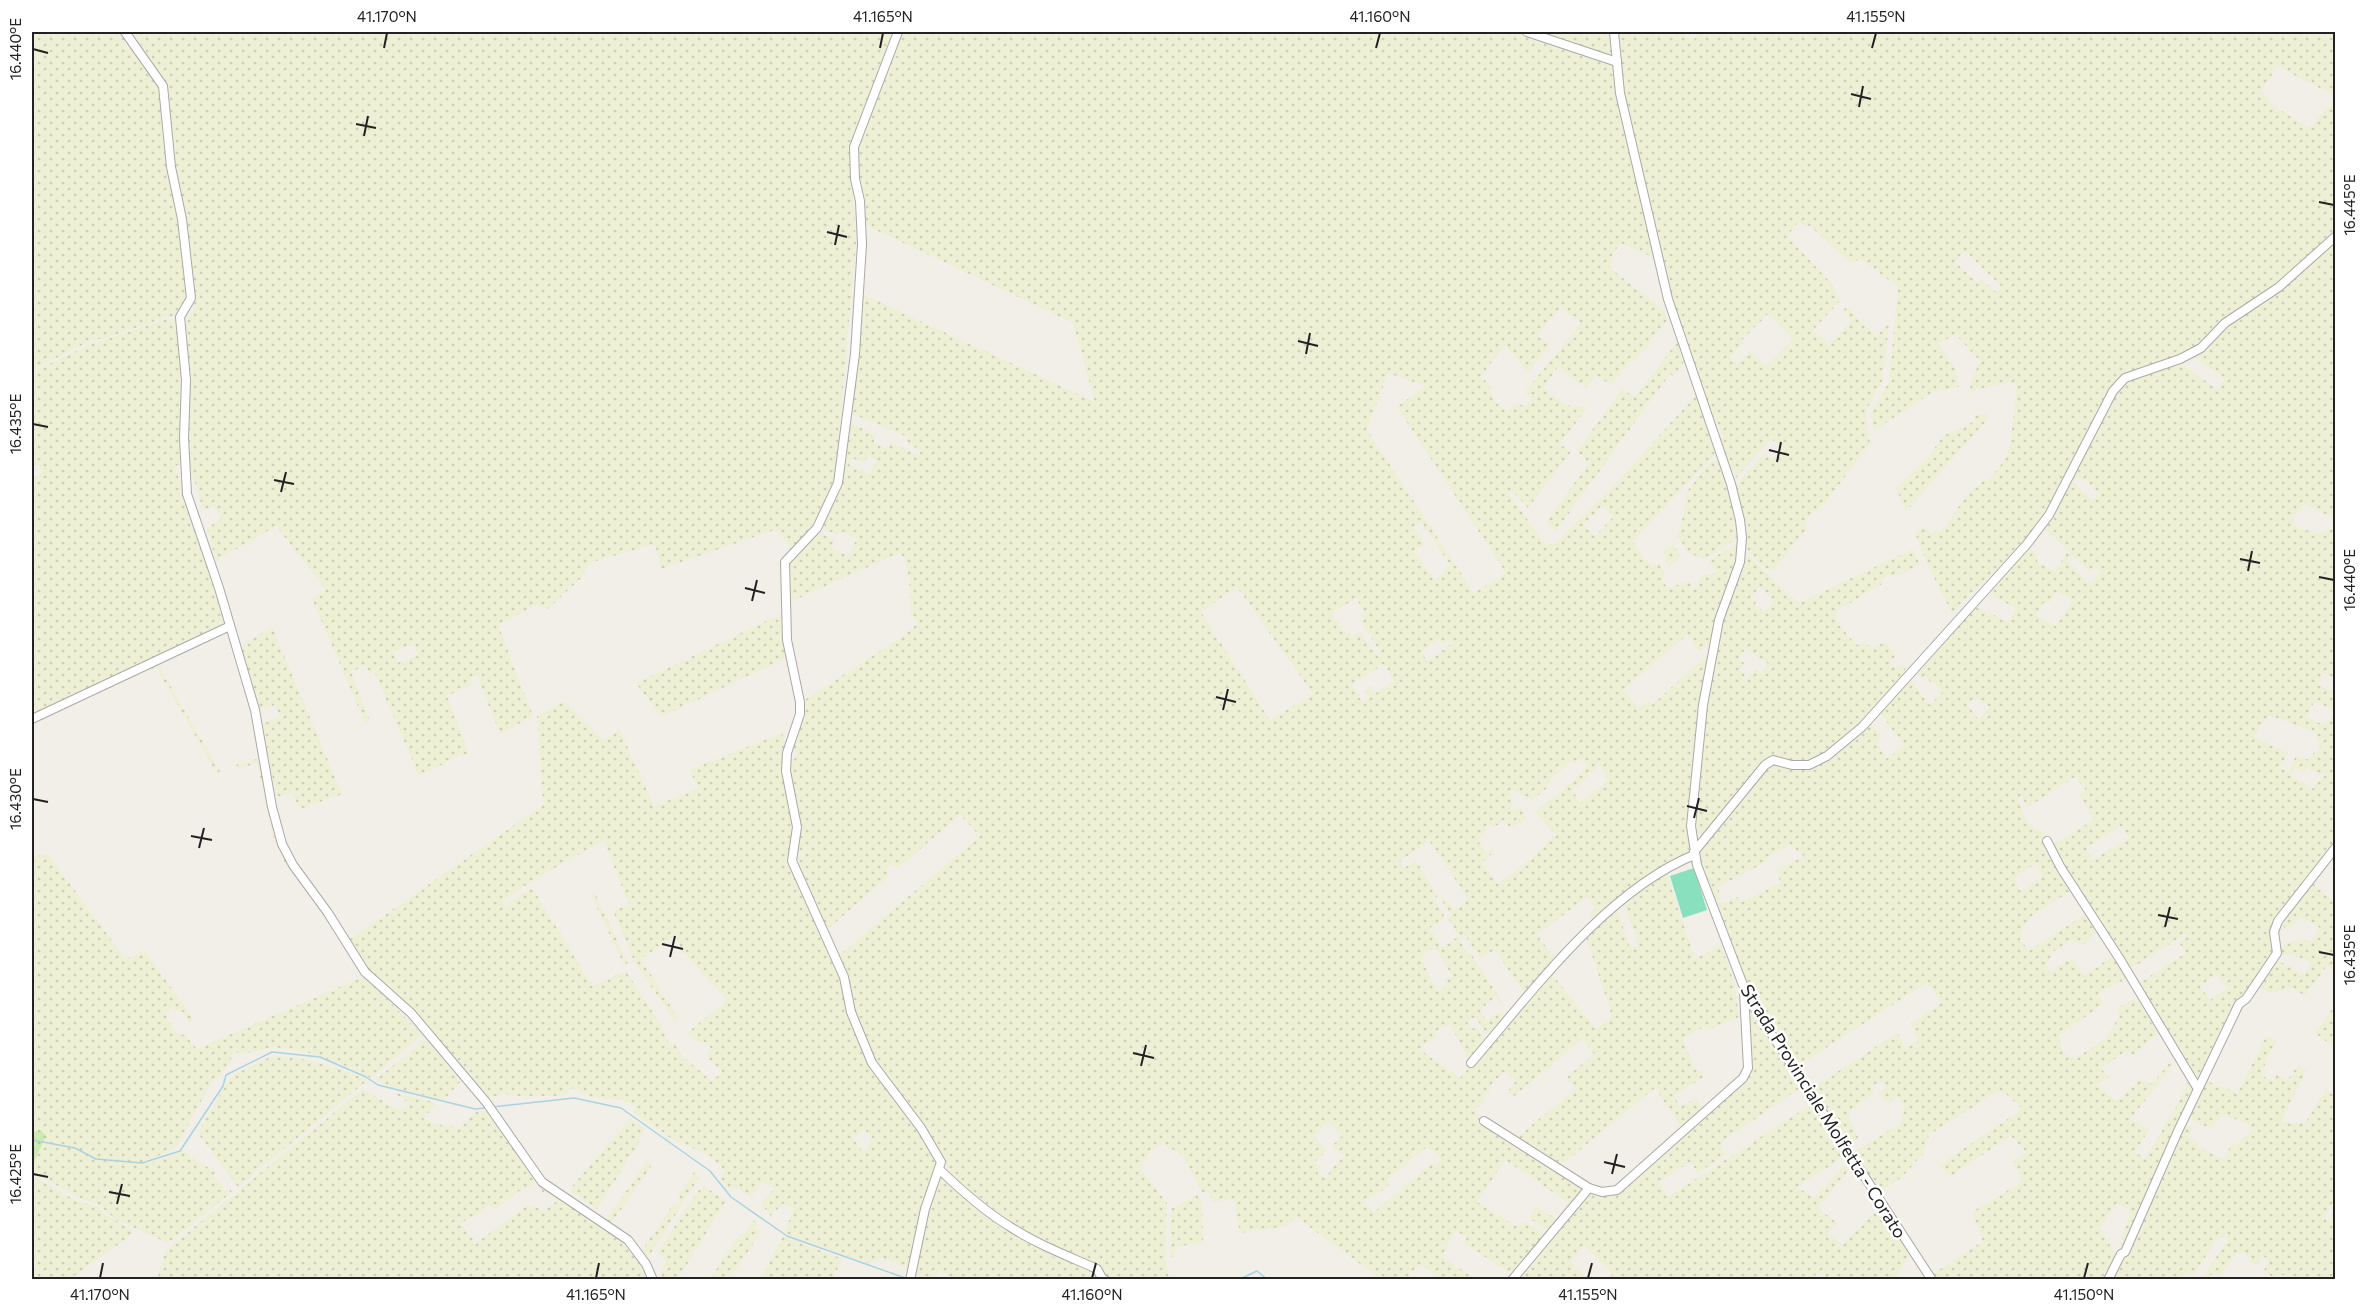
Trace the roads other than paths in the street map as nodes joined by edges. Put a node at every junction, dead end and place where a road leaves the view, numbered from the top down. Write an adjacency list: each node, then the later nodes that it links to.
1 (125, 32): 7 (street)
2 (898, 32): 16 (street)
3 (1527, 32): 5 (street)
4 (1614, 32): 5 (street, Strada Provinciale Molfetta - Corato)
5 (1617, 62): 11 (street, Strada Provinciale Molfetta - Corato)
6 (2336, 236): 11 (street)
7 (230, 626): 8 (street); 19 (street)
8 (32, 718)
9 (2047, 841): 14 (street)
10 (2336, 847): 14 (street)
11 (1694, 853): 12 (street, Strada Provinciale Molfetta - Corato); 13 (street)
12 (1744, 988): 17 (street); 22 (street, Strada Provinciale Molfetta - Corato)
13 (1471, 1063)
14 (2198, 1089): 23 (street)
15 (1484, 1121): 17 (street)
16 (940, 1170): 18 (street); 20 (street)
17 (1589, 1188): 21 (street)
18 (910, 1278)
19 (653, 1280)
20 (1105, 1280)
21 (1512, 1280)
22 (1932, 1280)
23 (2108, 1280)

